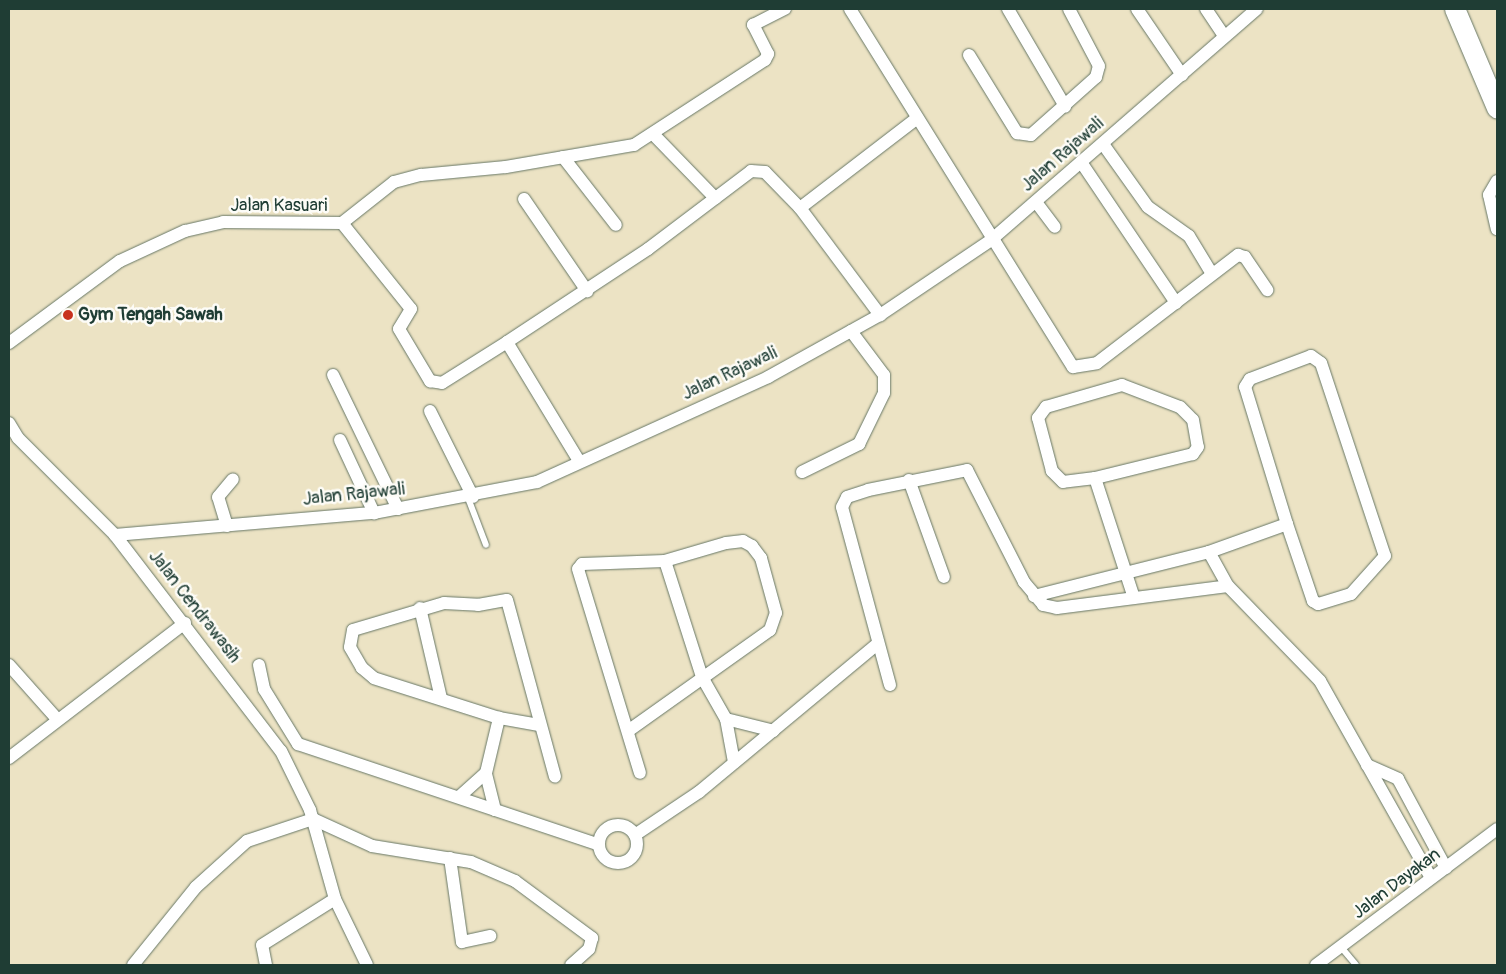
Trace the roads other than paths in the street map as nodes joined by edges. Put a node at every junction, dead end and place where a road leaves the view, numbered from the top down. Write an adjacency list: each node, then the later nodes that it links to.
1 (785, 9): 15 (street, Jalan Kasuari)
2 (850, 9): 14 (street)
3 (1008, 9): 12 (street)
4 (1069, 9): 12 (street)
5 (1137, 9): 11 (street)
6 (1206, 9): 9 (street)
7 (1257, 9): 9 (street, Jalan Rajawali)
8 (1455, 9): 13 (main road)
9 (1224, 36): 11 (street, Jalan Rajawali)
10 (969, 55): 12 (street)
11 (1182, 75): 16 (street, Jalan Rajawali)
12 (1065, 106)
13 (1497, 108)
14 (916, 119): 23 (street); 28 (street)
15 (654, 135): 17 (street, Jalan Kasuari); 20 (street)
16 (1103, 144): 18 (street, Jalan Rajawali); 29 (street)
17 (563, 157): 24 (street, Jalan Kasuari); 25 (street)
18 (1082, 162): 22 (street, Jalan Rajawali); 32 (street)
19 (1497, 181): 27 (street)
20 (715, 198): 23 (street); 31 (street)
21 (524, 199): 31 (street)
22 (1036, 202): 26 (street); 28 (street, Jalan Rajawali)
23 (800, 208): 33 (street)
24 (342, 223): 35 (street); 36 (street, Jalan Kasuari)
25 (616, 224)
26 (1055, 227)
27 (1497, 229)
28 (991, 240): 32 (street); 33 (street, Jalan Rajawali)
29 (1212, 274): 30 (street); 32 (street)
30 (1267, 290)
31 (587, 291): 35 (street)
32 (1176, 303)
33 (880, 315): 34 (street, Jalan Rajawali)
34 (851, 331): 42 (street, Jalan Rajawali); 43 (street)
35 (507, 342): 42 (street)
36 (9, 344)
37 (333, 375): 48 (street)
38 (430, 410): 47 (street)
39 (9, 423): 41 (street, Jalan Cendrawasih)
40 (340, 440): 49 (street)
41 (13, 442): 52 (street, Jalan Cendrawasih)
42 (579, 461): 47 (street, Jalan Rajawali)
43 (802, 472)
44 (1095, 478): 44 (street); 56 (street)
45 (233, 480): 51 (street)
46 (909, 480): 57 (street); 59 (street); 63 (street)
47 (470, 497): 48 (street, Jalan Rajawali); 53 (lane)
48 (398, 509): 49 (street, Jalan Rajawali)
49 (374, 512): 51 (street, Jalan Rajawali)
50 (1287, 524): 50 (street); 54 (street)
51 (227, 526): 52 (street, Jalan Rajawali)
52 (115, 535): 62 (street, Jalan Cendrawasih)
53 (486, 545)
54 (1209, 552): 56 (street); 58 (street)
55 (665, 561): 66 (street); 66 (street); 73 (street)
56 (1128, 572): 59 (street); 60 (street)
57 (944, 576)
58 (1228, 586): 60 (street); 77 (street)
59 (1034, 596): 60 (street)
60 (1134, 598)
61 (420, 608): 68 (street); 68 (street); 72 (street)
62 (185, 623): 70 (street); 83 (street, Jalan Cendrawasih)
63 (877, 644): 67 (street); 74 (street)
64 (9, 665): 70 (street)
65 (259, 665): 81 (street)
66 (702, 677): 71 (street); 73 (street)
67 (890, 685)
68 (441, 698): 69 (street)
69 (499, 718): 72 (street); 79 (street)
70 (57, 719): 75 (street)
71 (726, 719): 74 (street); 76 (street)
72 (539, 725): 80 (street)
73 (628, 731): 78 (street)
74 (774, 732): 76 (street)
75 (9, 758)
76 (734, 762): 85 (street)
77 (1367, 765): 88 (street); 89 (street)
78 (640, 772)
79 (486, 773): 81 (street); 82 (street)
80 (555, 777)
81 (459, 797): 82 (street)
82 (495, 810): 86 (street)
83 (313, 819): 87 (street); 90 (street, Jalan Cendrawasih); 93 (street)
84 (1497, 829): 88 (street, Jalan Dayakan)
85 (635, 835): 86 (street); 86 (street)
86 (599, 845)
87 (450, 858): 91 (street); 96 (street)
88 (1446, 868): 89 (street, Jalan Dayakan)
89 (1431, 878): 92 (street, Jalan Dayakan)
90 (335, 899): 94 (street); 95 (street, Jalan Cendrawasih)
91 (490, 936)
92 (1341, 947): 97 (street, Jalan Dayakan); 98 (lane)
93 (133, 965)
94 (266, 965)
95 (367, 965)
96 (571, 965)
97 (1316, 965)
98 (1356, 965)

